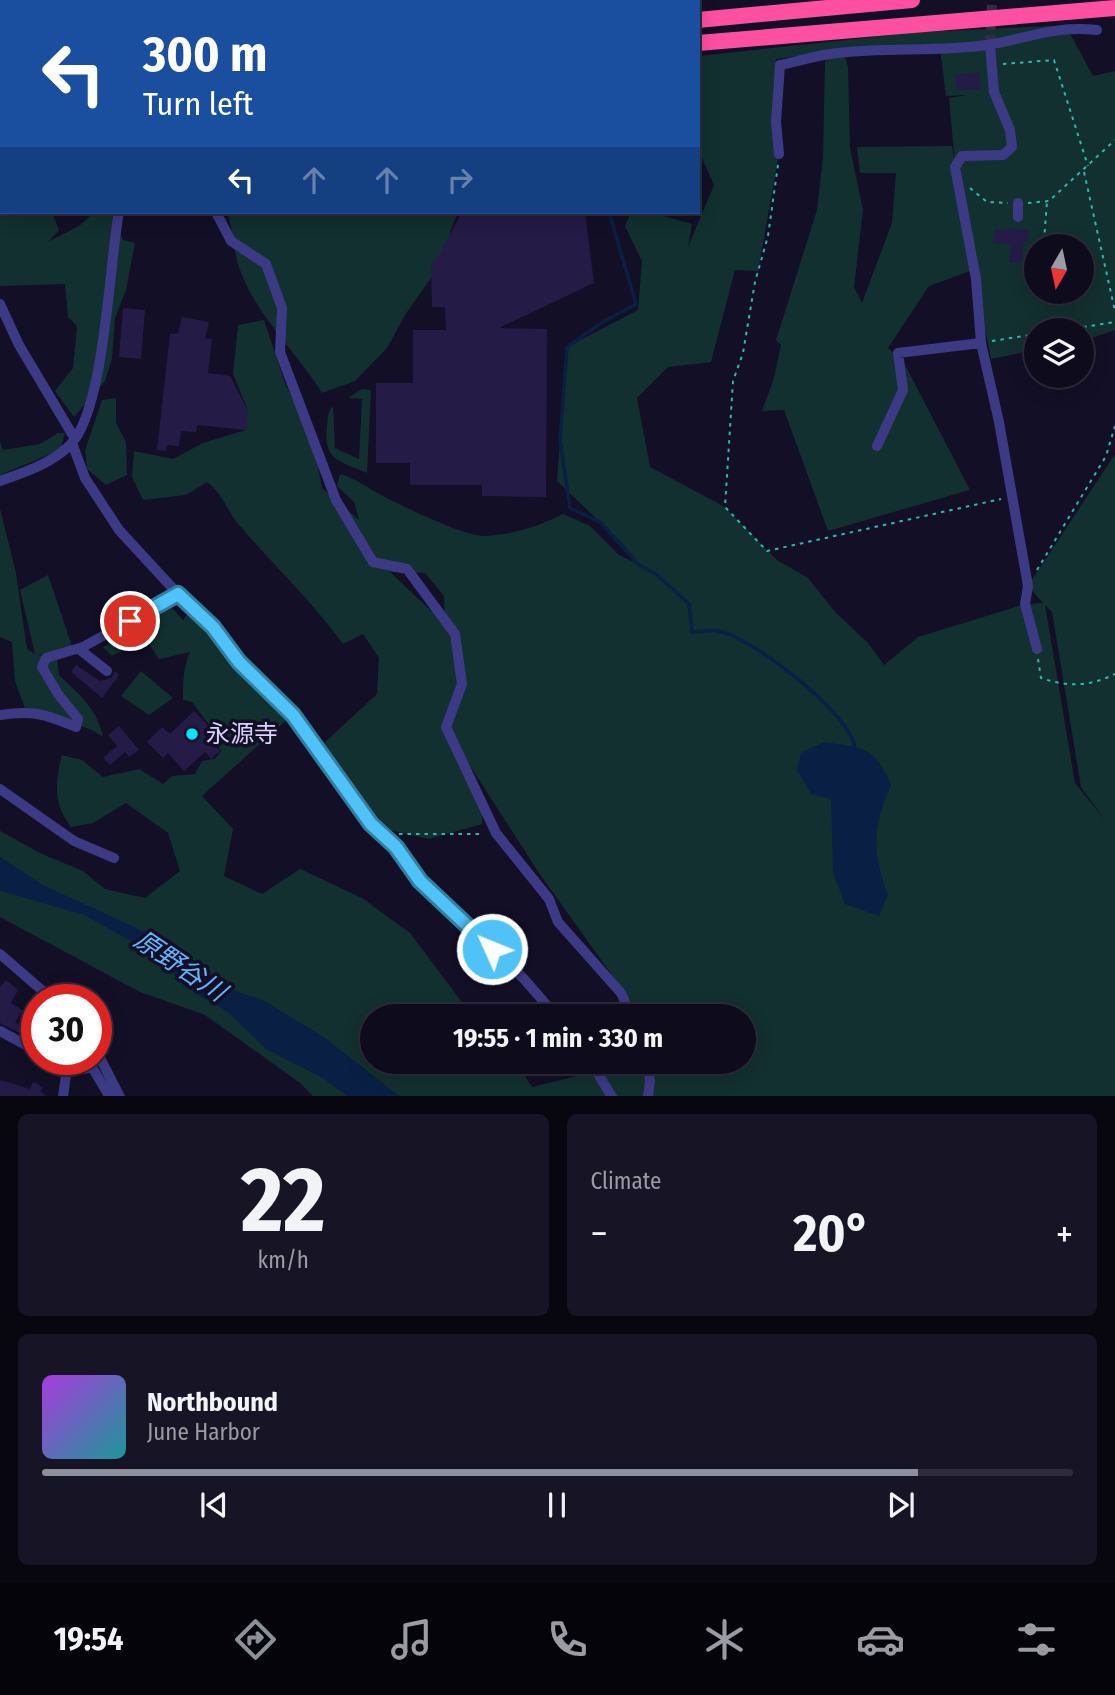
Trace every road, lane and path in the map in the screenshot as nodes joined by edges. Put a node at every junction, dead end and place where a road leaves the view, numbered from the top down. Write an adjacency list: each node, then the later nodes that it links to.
1 (912, 0): 3 (highway)
2 (1115, 8): 5 (highway)
3 (700, 20)
4 (1097, 30): 6 (street)
5 (700, 43)
6 (990, 45): 7 (street); 9 (street)
7 (992, 65): 10 (path); 12 (street)
8 (1115, 140): 10 (path)
9 (779, 155): 29 (path)
10 (1089, 167): 11 (path)
11 (1084, 171): 13 (path); 20 (path)
12 (957, 179): 14 (path); 24 (street)
13 (1047, 201): 14 (path); 18 (path)
14 (1018, 203): 17 (street)
15 (119, 214): 26 (street)
16 (217, 214): 38 (street)
17 (1018, 217)
18 (1045, 234)
19 (0, 304): 26 (street)
20 (1115, 311)
21 (1115, 322): 22 (path)
22 (1094, 325)
23 (1024, 336): 24 (path)
24 (981, 343): 27 (street); 29 (street)
25 (1115, 426): 30 (path)
26 (74, 441): 28 (street); 31 (street)
27 (877, 446)
28 (0, 481)
29 (1013, 496): 30 (street)
30 (1028, 586): 33 (street)
31 (178, 594): 32 (street); 43 (street)
32 (79, 649): 34 (street); 36 (street)
33 (1037, 649): 35 (path)
34 (107, 671)
35 (1115, 674)
36 (0, 715)
37 (0, 789): 40 (street)
38 (496, 833): 39 (path); 44 (street)
39 (396, 834)
40 (114, 858)
41 (0, 954): 42 (street)
42 (35, 984)
43 (546, 1004)
44 (626, 1004)
45 (0, 1031): 46 (street)
46 (21, 1042)
47 (598, 1074): 55 (street)
48 (649, 1074): 56 (street)
49 (66, 1075): 52 (street)
50 (96, 1075): 53 (street)
51 (111, 1075): 54 (street)
52 (63, 1096)
53 (109, 1096)
54 (120, 1096)
55 (611, 1096)
56 (648, 1096)

